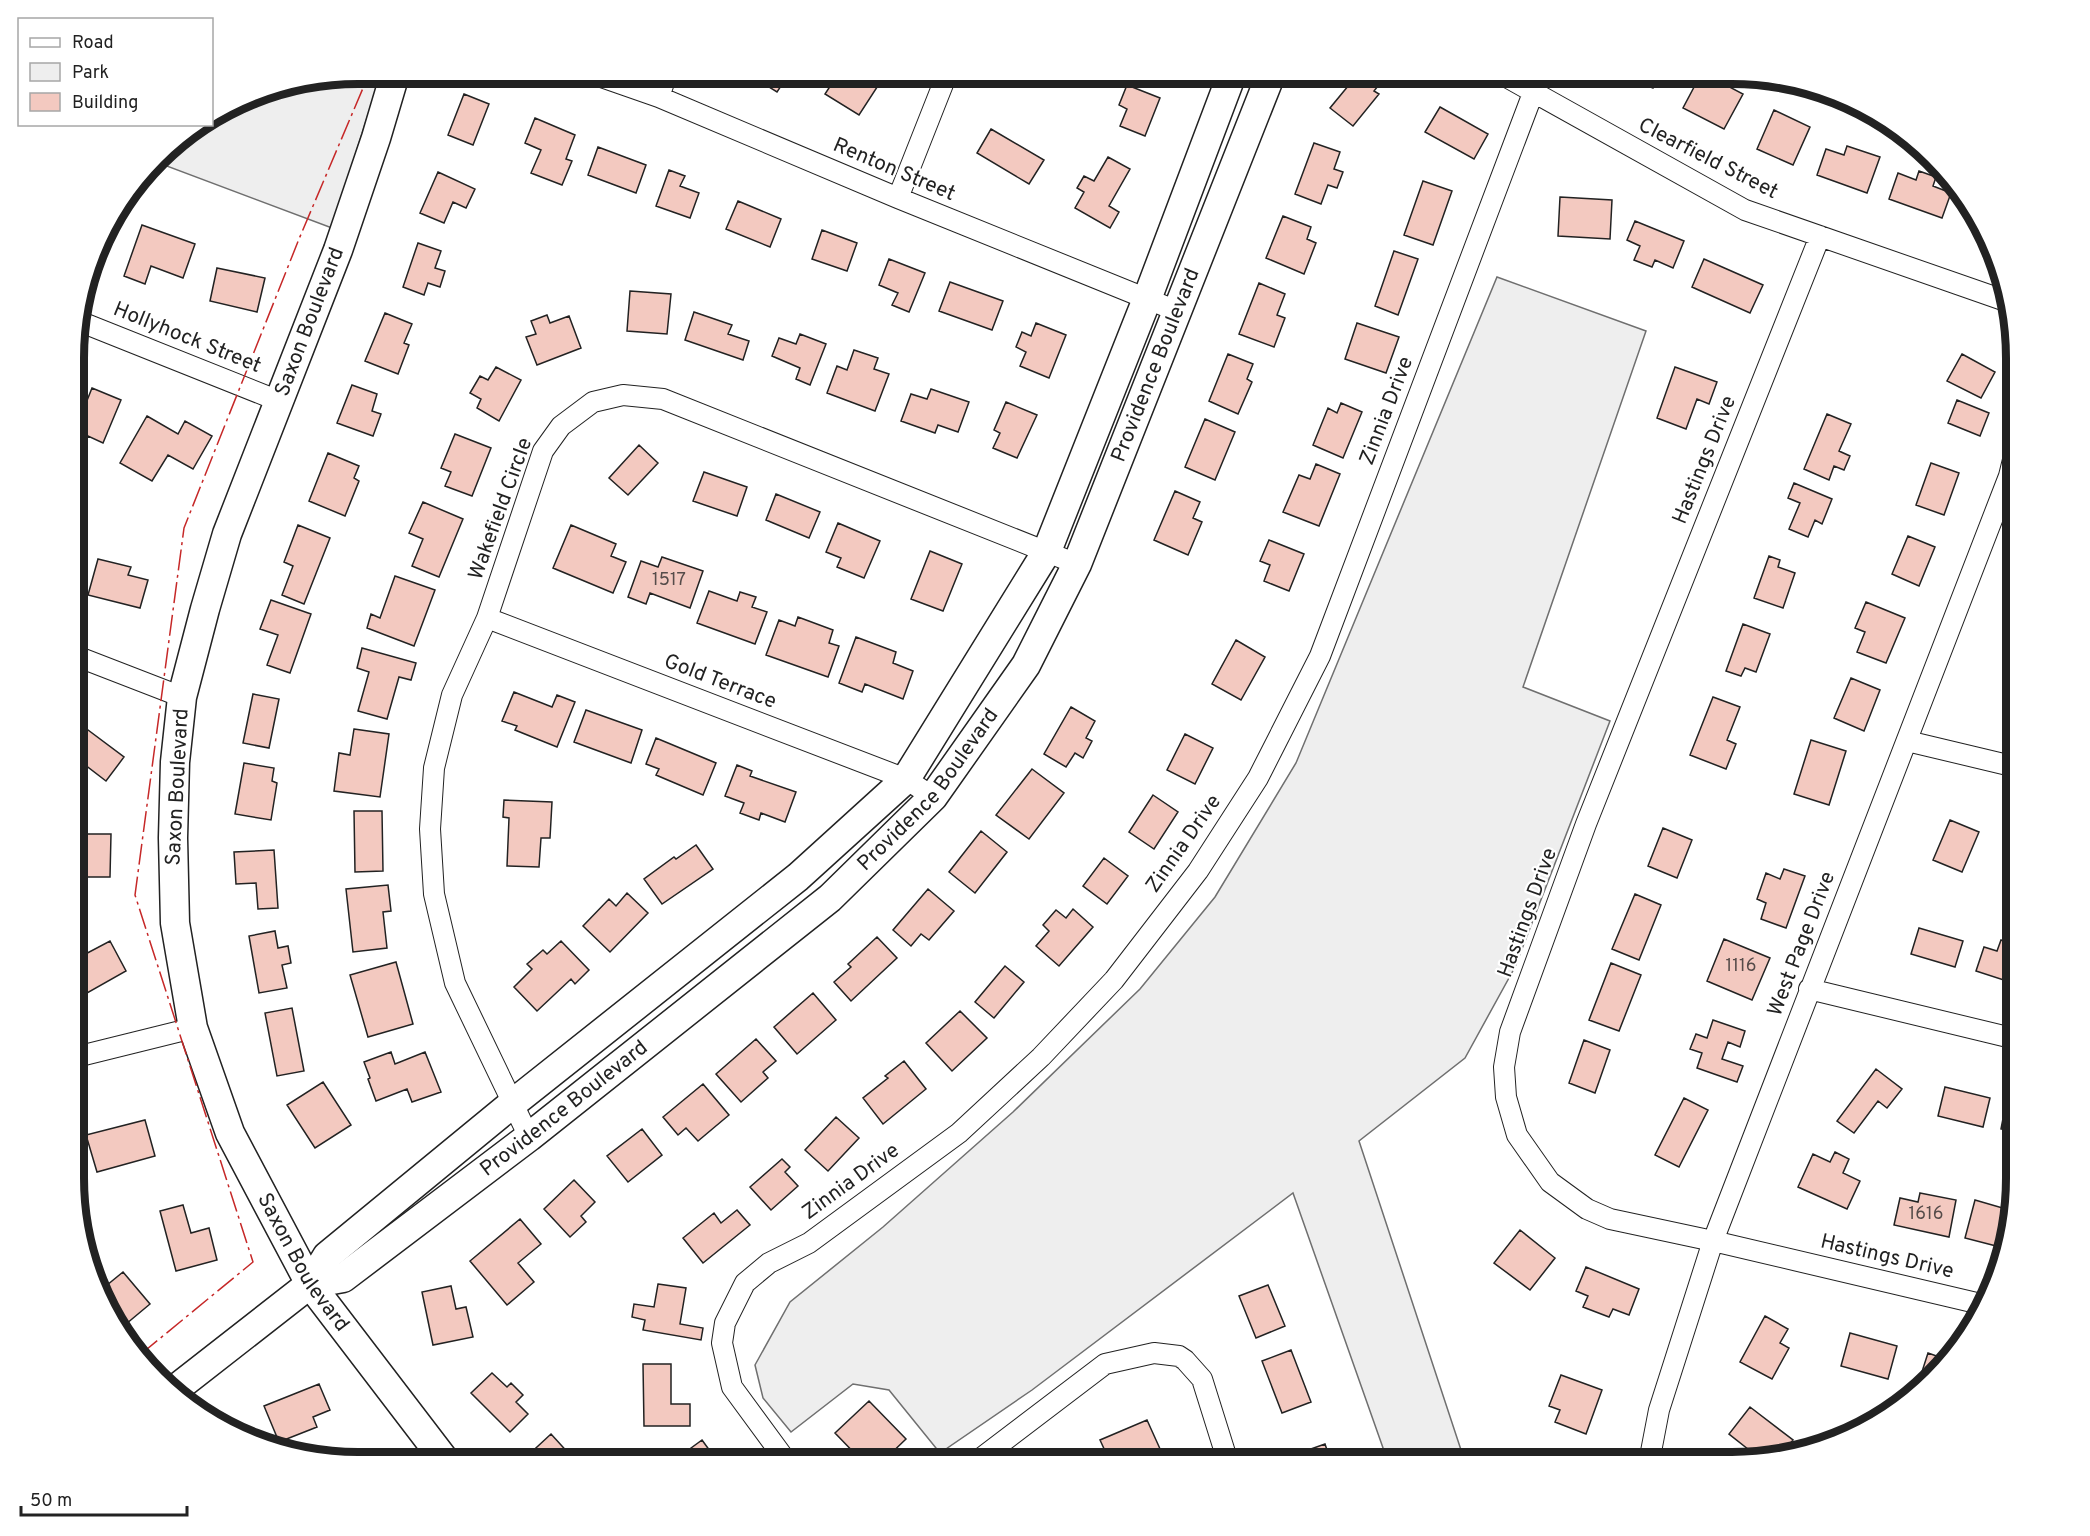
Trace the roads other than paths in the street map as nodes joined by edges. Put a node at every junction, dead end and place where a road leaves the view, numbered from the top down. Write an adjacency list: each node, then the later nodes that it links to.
1 (392, 84): 16 (main road, Saxon Boulevard)
2 (622, 84): 9 (street, Renton Street)
3 (664, 84): 9 (street)
4 (943, 84): 10 (street)
5 (1228, 84): 12 (main road, Providence Boulevard)
6 (1267, 84): 14 (main road, Providence Boulevard)
7 (1518, 84): 8 (street, Clearfield Street)
8 (1533, 93): 11 (street, Clearfield Street); 38 (street, Zinnia Drive)
9 (659, 97): 10 (street, Renton Street)
10 (898, 198): 12 (street, Renton Street)
11 (1820, 237): 13 (street, Clearfield Street); 33 (street, Hastings Drive)
12 (1147, 299): 14 (street, Renton Street); 18 (main road, Providence Boulevard)
13 (2000, 299)
14 (1177, 311): 19 (main road, Providence Boulevard)
15 (86, 324): 16 (street, Hollyhock Street)
16 (279, 401): 22 (main road, Saxon Boulevard)
17 (2006, 484): 23 (street, West Page Drive)
18 (1047, 551): 19 (street, Wakefield Circle); 20 (street, Wakefield Circle); 25 (main road, Providence Boulevard)
19 (1077, 564): 26 (main road, Providence Boulevard)
20 (487, 618): 25 (street, Gold Terrace); 31 (street, Wakefield Circle)
21 (84, 659): 22 (street)
22 (182, 697): 28 (main road, Saxon Boulevard)
23 (1907, 741): 24 (street); 27 (street, West Page Drive)
24 (2006, 765)
25 (906, 778): 26 (street, Gold Terrace); 31 (main road, Providence Boulevard)
26 (933, 796): 32 (main road, Providence Boulevard)
27 (1809, 989): 29 (street); 33 (street, West Page Drive)
28 (193, 1028): 30 (street); 34 (main road, Saxon Boulevard)
29 (2006, 1037)
30 (84, 1055)
31 (512, 1104): 32 (street, Wakefield Circle); 34 (main road, Providence Boulevard)
32 (529, 1137): 34 (main road, Providence Boulevard)
33 (1713, 1241): 35 (street, Hastings Drive); 41 (street, West Page Drive)
34 (310, 1284): 36 (main road, Providence Boulevard); 37 (main road, Saxon Boulevard)
35 (1976, 1303)
36 (179, 1386)
37 (438, 1452)
38 (780, 1452)
39 (989, 1452): 40 (street)
40 (1225, 1452)
41 (1651, 1452)

